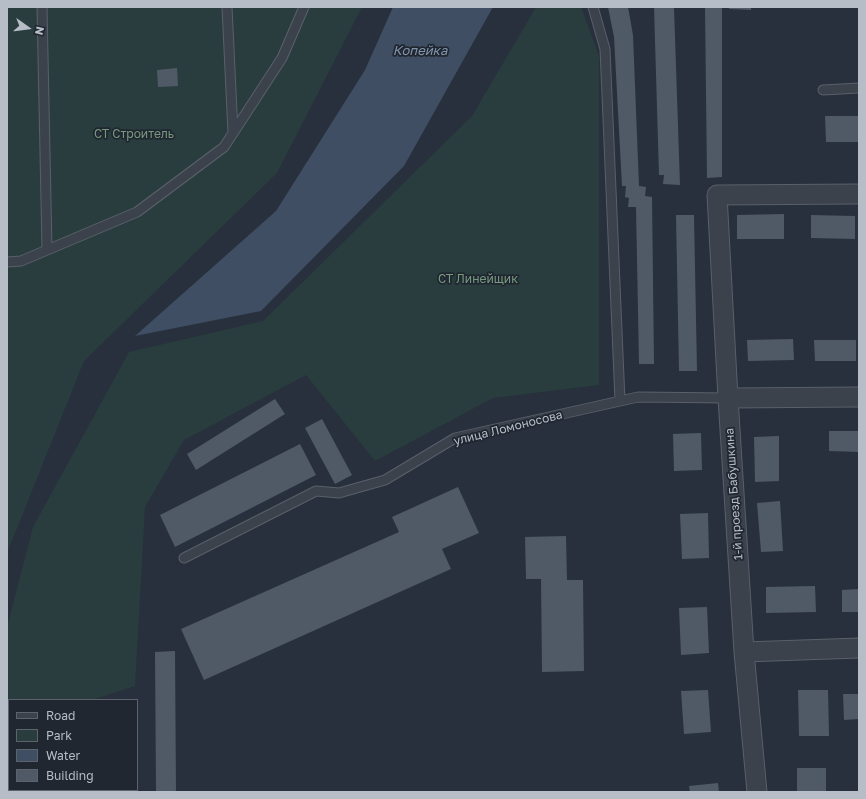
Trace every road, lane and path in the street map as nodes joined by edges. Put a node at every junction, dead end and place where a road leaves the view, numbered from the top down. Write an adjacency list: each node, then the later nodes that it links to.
1 (42, 7): 9 (lane)
2 (227, 7): 7 (lane)
3 (304, 7): 7 (lane)
4 (593, 7): 13 (lane)
5 (859, 88): 6 (lane)
6 (823, 90)
7 (233, 134): 9 (lane)
8 (859, 194): 12 (street, 1-й проезд Бабушкина)
9 (47, 250): 10 (lane)
10 (7, 262)
11 (859, 397): 12 (street, улица Ломоносова)
12 (728, 398): 13 (lane, улица Ломоносова); 16 (street, 1-й проезд Бабушкина)
13 (620, 401): 14 (lane, улица Ломоносова)
14 (184, 558)
15 (859, 648): 16 (street)
16 (744, 652): 17 (street, 1-й проезд Бабушкина)
17 (757, 792)

